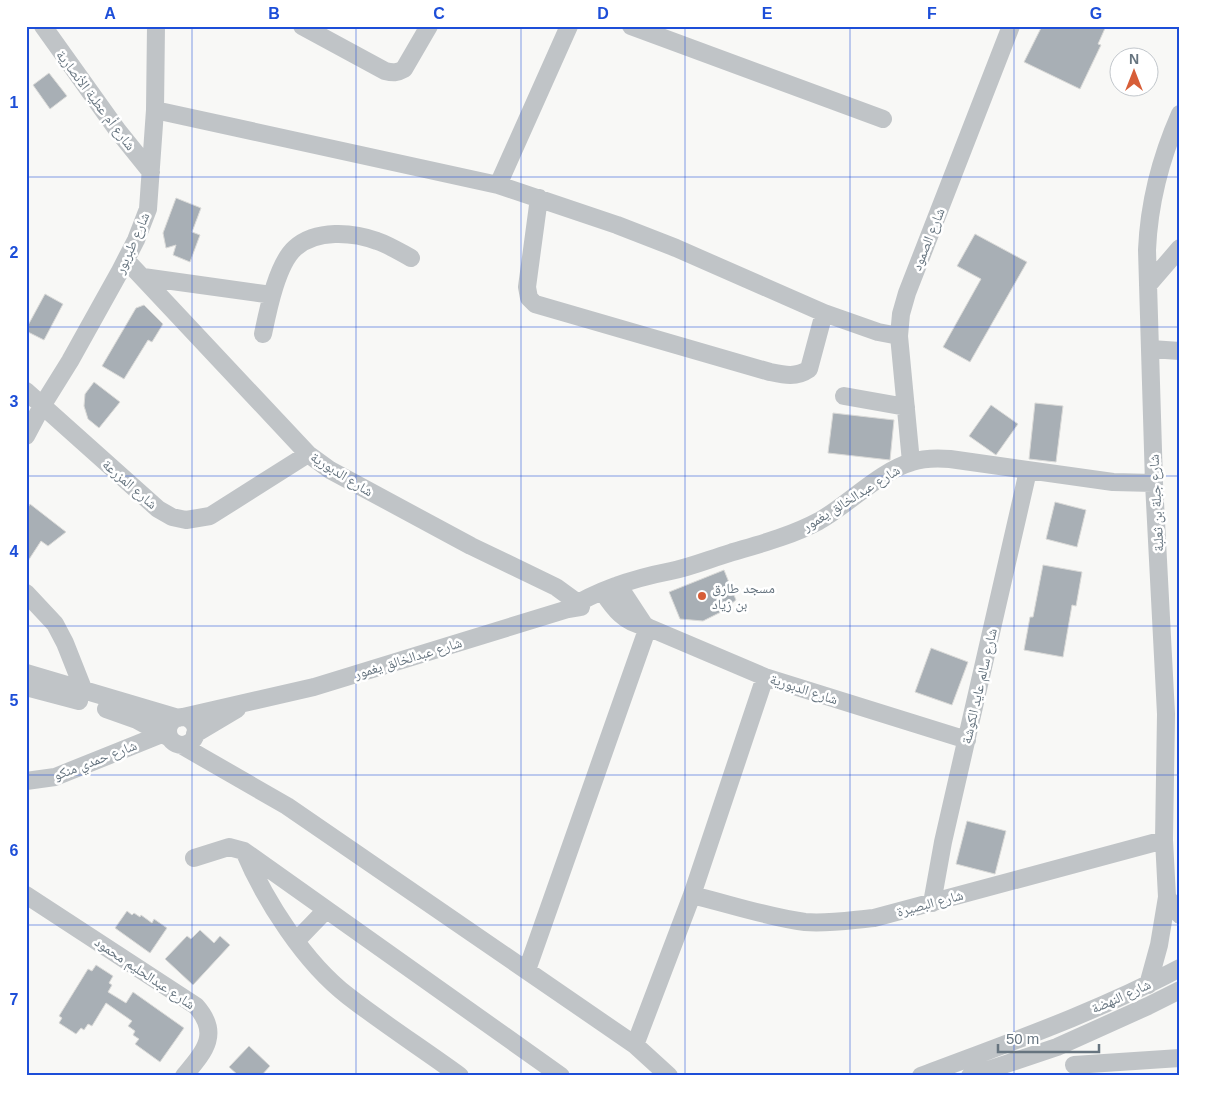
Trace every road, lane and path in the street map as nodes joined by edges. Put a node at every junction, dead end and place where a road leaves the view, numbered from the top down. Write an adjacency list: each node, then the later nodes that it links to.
1 (43, 26): 11 (street, شارع أم عطية الأنصارية)
2 (156, 26): 8 (street, شارع طبربور)
3 (302, 26): 4 (street)
4 (429, 26)
5 (631, 26): 10 (street)
6 (1011, 26): 22 (street, شارع الصمود)
7 (566, 28): 12 (street)
8 (155, 110): 11 (street, شارع طبربور); 12 (street)
9 (1180, 114): 18 (street, شارع جبلة بن ثعلبة)
10 (883, 119)
11 (152, 172): 16 (street, شارع طبربور)
12 (498, 185): 13 (street)
13 (539, 198): 20 (street); 20 (street)
14 (1180, 248): 18 (street)
15 (412, 258): 19 (street)
16 (126, 260): 17 (street, شارع الدبورية); 27 (street, شارع طبربور)
17 (143, 277): 19 (street); 30 (street, شارع الدبورية)
18 (1148, 285): 23 (street, شارع جبلة بن ثعلبة)
19 (272, 295): 21 (street)
20 (824, 313): 22 (street)
21 (263, 334)
22 (899, 336): 28 (street, شارع الصمود)
23 (1151, 349): 24 (street); 33 (street, شارع جبلة بن ثعلبة)
24 (1180, 351)
25 (26, 391): 27 (street, شارع المزرعة)
26 (844, 396): 28 (street)
27 (42, 406): 29 (street, شارع طبربور); 30 (street, شارع المزرعة)
28 (906, 407): 31 (street, شارع الصمود)
29 (26, 436)
30 (308, 454): 36 (street, شارع الدبورية)
31 (911, 462): 32 (street, شارع عبدالخالق يغمور); 35 (street, شارع عبدالخالق يغمور)
32 (1028, 471): 33 (street, شارع عبدالخالق يغمور); 46 (street, شارع سالم عايد الكوشة)
33 (1154, 483): 43 (street, شارع جبلة بن ثعلبة)
34 (26, 593): 41 (street)
35 (613, 593): 36 (street, شارع عبدالخالق يغمور); 37 (street, شارع الدبورية)
36 (576, 606): 42 (street, شارع عبدالخالق يغمور)
37 (647, 626): 39 (street, شارع الدبورية); 59 (street)
38 (26, 673): 41 (street)
39 (765, 677): 46 (street, شارع الدبورية); 52 (street)
40 (26, 687): 45 (street)
41 (84, 691): 44 (street)
42 (246, 704): 44 (street, شارع عبدالخالق يغمور); 45 (street, شارع عبدالخالق يغمور)
43 (1173, 714): 48 (street, شارع جبلة بن ثعلبة)
44 (180, 717): 45 (street); 45 (street)
45 (180, 737): 47 (street, شارع حمدي منكو); 59 (street)
46 (967, 740): 54 (street, شارع سالم عايد الكوشة)
47 (26, 780)
48 (1164, 840): 53 (street, شارع جبلة بن ثعلبة); 54 (street, شارع البصيرة)
49 (244, 851): 50 (street); 55 (street); 57 (street)
50 (194, 858)
51 (26, 895): 67 (street, شارع عبدالحليم محمود)
52 (692, 895): 54 (street, شارع البصيرة); 63 (street)
53 (1167, 897): 56 (street); 60 (street, شارع جبلة بن ثعلبة)
54 (932, 903)
55 (326, 910): 57 (street); 69 (street)
56 (1180, 916)
57 (297, 940): 68 (street)
58 (1180, 968): 60 (street, شارع النهضة)
59 (527, 970): 63 (street)
60 (1148, 985): 62 (street, شارع النهضة)
61 (1180, 990): 64 (street, شارع النهضة)
62 (1051, 1027): 64 (street); 71 (street, شارع النهضة)
63 (635, 1045): 70 (street)
64 (1057, 1047): 66 (street); 72 (street, شارع النهضة)
65 (1180, 1058): 66 (street)
66 (1074, 1065): 73 (street)
67 (184, 1076)
68 (460, 1076)
69 (561, 1076)
70 (669, 1076)
71 (921, 1076)
72 (970, 1076)
73 (1091, 1076)

